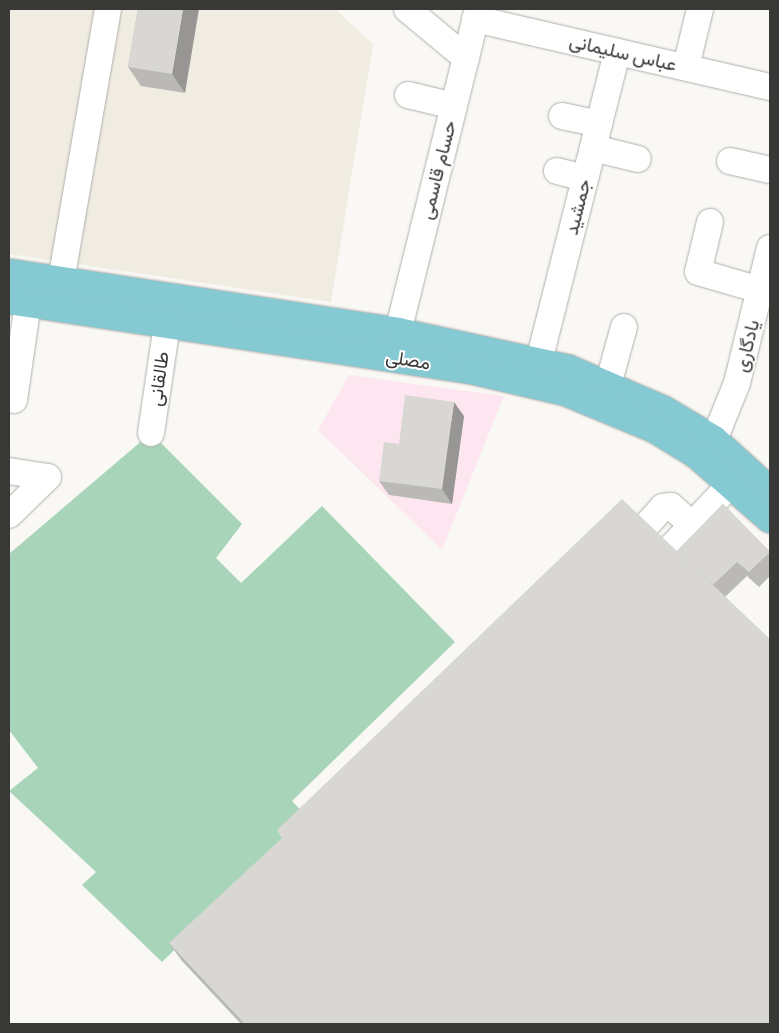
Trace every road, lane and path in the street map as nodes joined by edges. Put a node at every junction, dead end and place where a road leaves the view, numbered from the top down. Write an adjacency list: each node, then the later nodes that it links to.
1 (108, 9): 21 (street)
2 (407, 9): 6 (street)
3 (700, 9): 7 (street)
4 (476, 14): 5 (street, عباس سلیمانی); 6 (street, حسام قاسمی)
5 (617, 52): 7 (street, عباس سلیمانی); 12 (street, جمشید)
6 (466, 58): 10 (street, حسام قاسمی)
7 (686, 67): 8 (street, عباس سلیمانی)
8 (770, 87)
9 (408, 95): 10 (street)
10 (454, 106): 27 (street, حسام قاسمی)
11 (562, 116): 12 (street)
12 (596, 136): 13 (street); 17 (street, جمشید)
13 (638, 159)
14 (730, 161): 15 (street)
15 (770, 170)
16 (557, 171): 17 (street)
17 (585, 178): 28 (street, جمشید)
18 (710, 222): 22 (street)
19 (770, 248): 22 (street, یادگاری)
20 (9, 273): 21 (main road, مصلی)
21 (61, 281): 24 (main road); 27 (main road, مصلی)
22 (760, 290): 32 (street, یادگاری)
23 (18, 302): 24 (main road, مصلی); 30 (street)
24 (57, 307): 25 (main road, مصلی)
25 (167, 324): 31 (street, طالقانی); 34 (main road, مصلی)
26 (624, 327): 29 (street)
27 (398, 332): 28 (main road, مصلی)
28 (539, 361): 29 (main road, مصلی)
29 (608, 385): 32 (main road, مصلی)
30 (14, 400)
31 (151, 433)
32 (714, 440): 35 (main road, مصلی)
33 (9, 471): 36 (street)
34 (730, 485): 37 (main road, مصلی); 38 (street)
35 (770, 491)
36 (9, 515)
37 (770, 519)
38 (692, 525): 39 (street); 40 (street)
39 (605, 570)
40 (632, 589)

